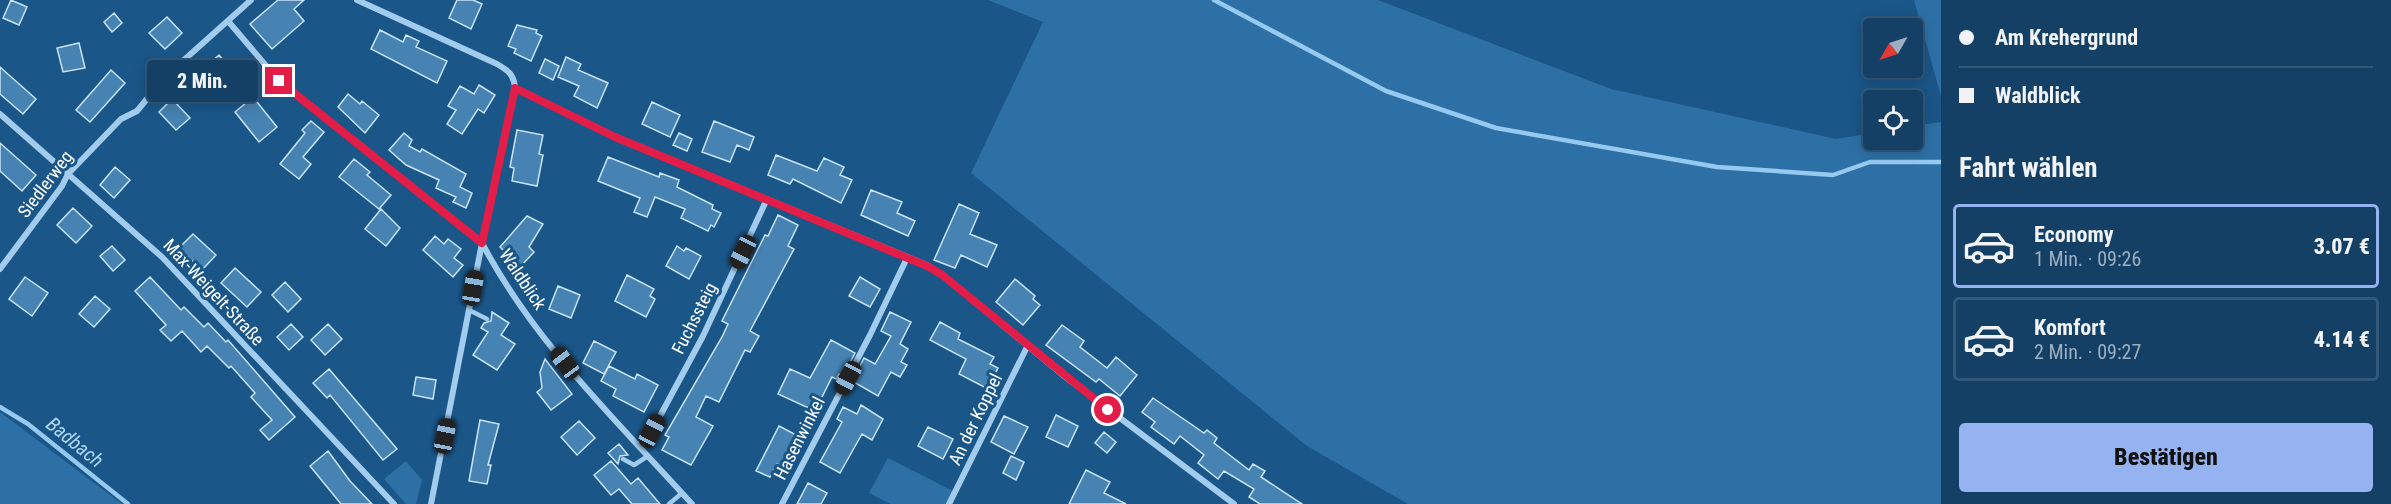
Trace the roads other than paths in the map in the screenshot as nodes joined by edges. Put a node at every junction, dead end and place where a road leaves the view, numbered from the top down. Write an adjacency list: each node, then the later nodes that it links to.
1 (250, 0): 3 (street, Siedlerweg)
2 (357, 0): 4 (street)
3 (228, 21): 6 (street, Siedlerweg); 8 (street, Waldblick)
4 (515, 88): 7 (street); 8 (street)
5 (0, 114): 6 (street, Max-Weigelt-Straße)
6 (68, 174): 10 (street, Siedlerweg); 18 (street, Max-Weigelt-Straße)
7 (767, 199): 9 (street); 14 (street, Fuchssteig)
8 (482, 243): 11 (street); 14 (street, Waldblick)
9 (907, 258): 13 (street); 22 (street, Hasenwinkel)
10 (0, 269)
11 (469, 310): 12 (lane); 19 (street)
12 (487, 319)
13 (1027, 347): 23 (street, An der Koppel); 24 (street)
14 (639, 445): 15 (street, Waldblick)
15 (648, 456): 16 (lane); 17 (street, Waldblick)
16 (623, 459)
17 (682, 493): 20 (lane); 21 (street, Waldblick)
18 (394, 504)
19 (431, 504)
20 (669, 504)
21 (692, 504)
22 (782, 504)
23 (949, 504)
24 (1234, 504)

